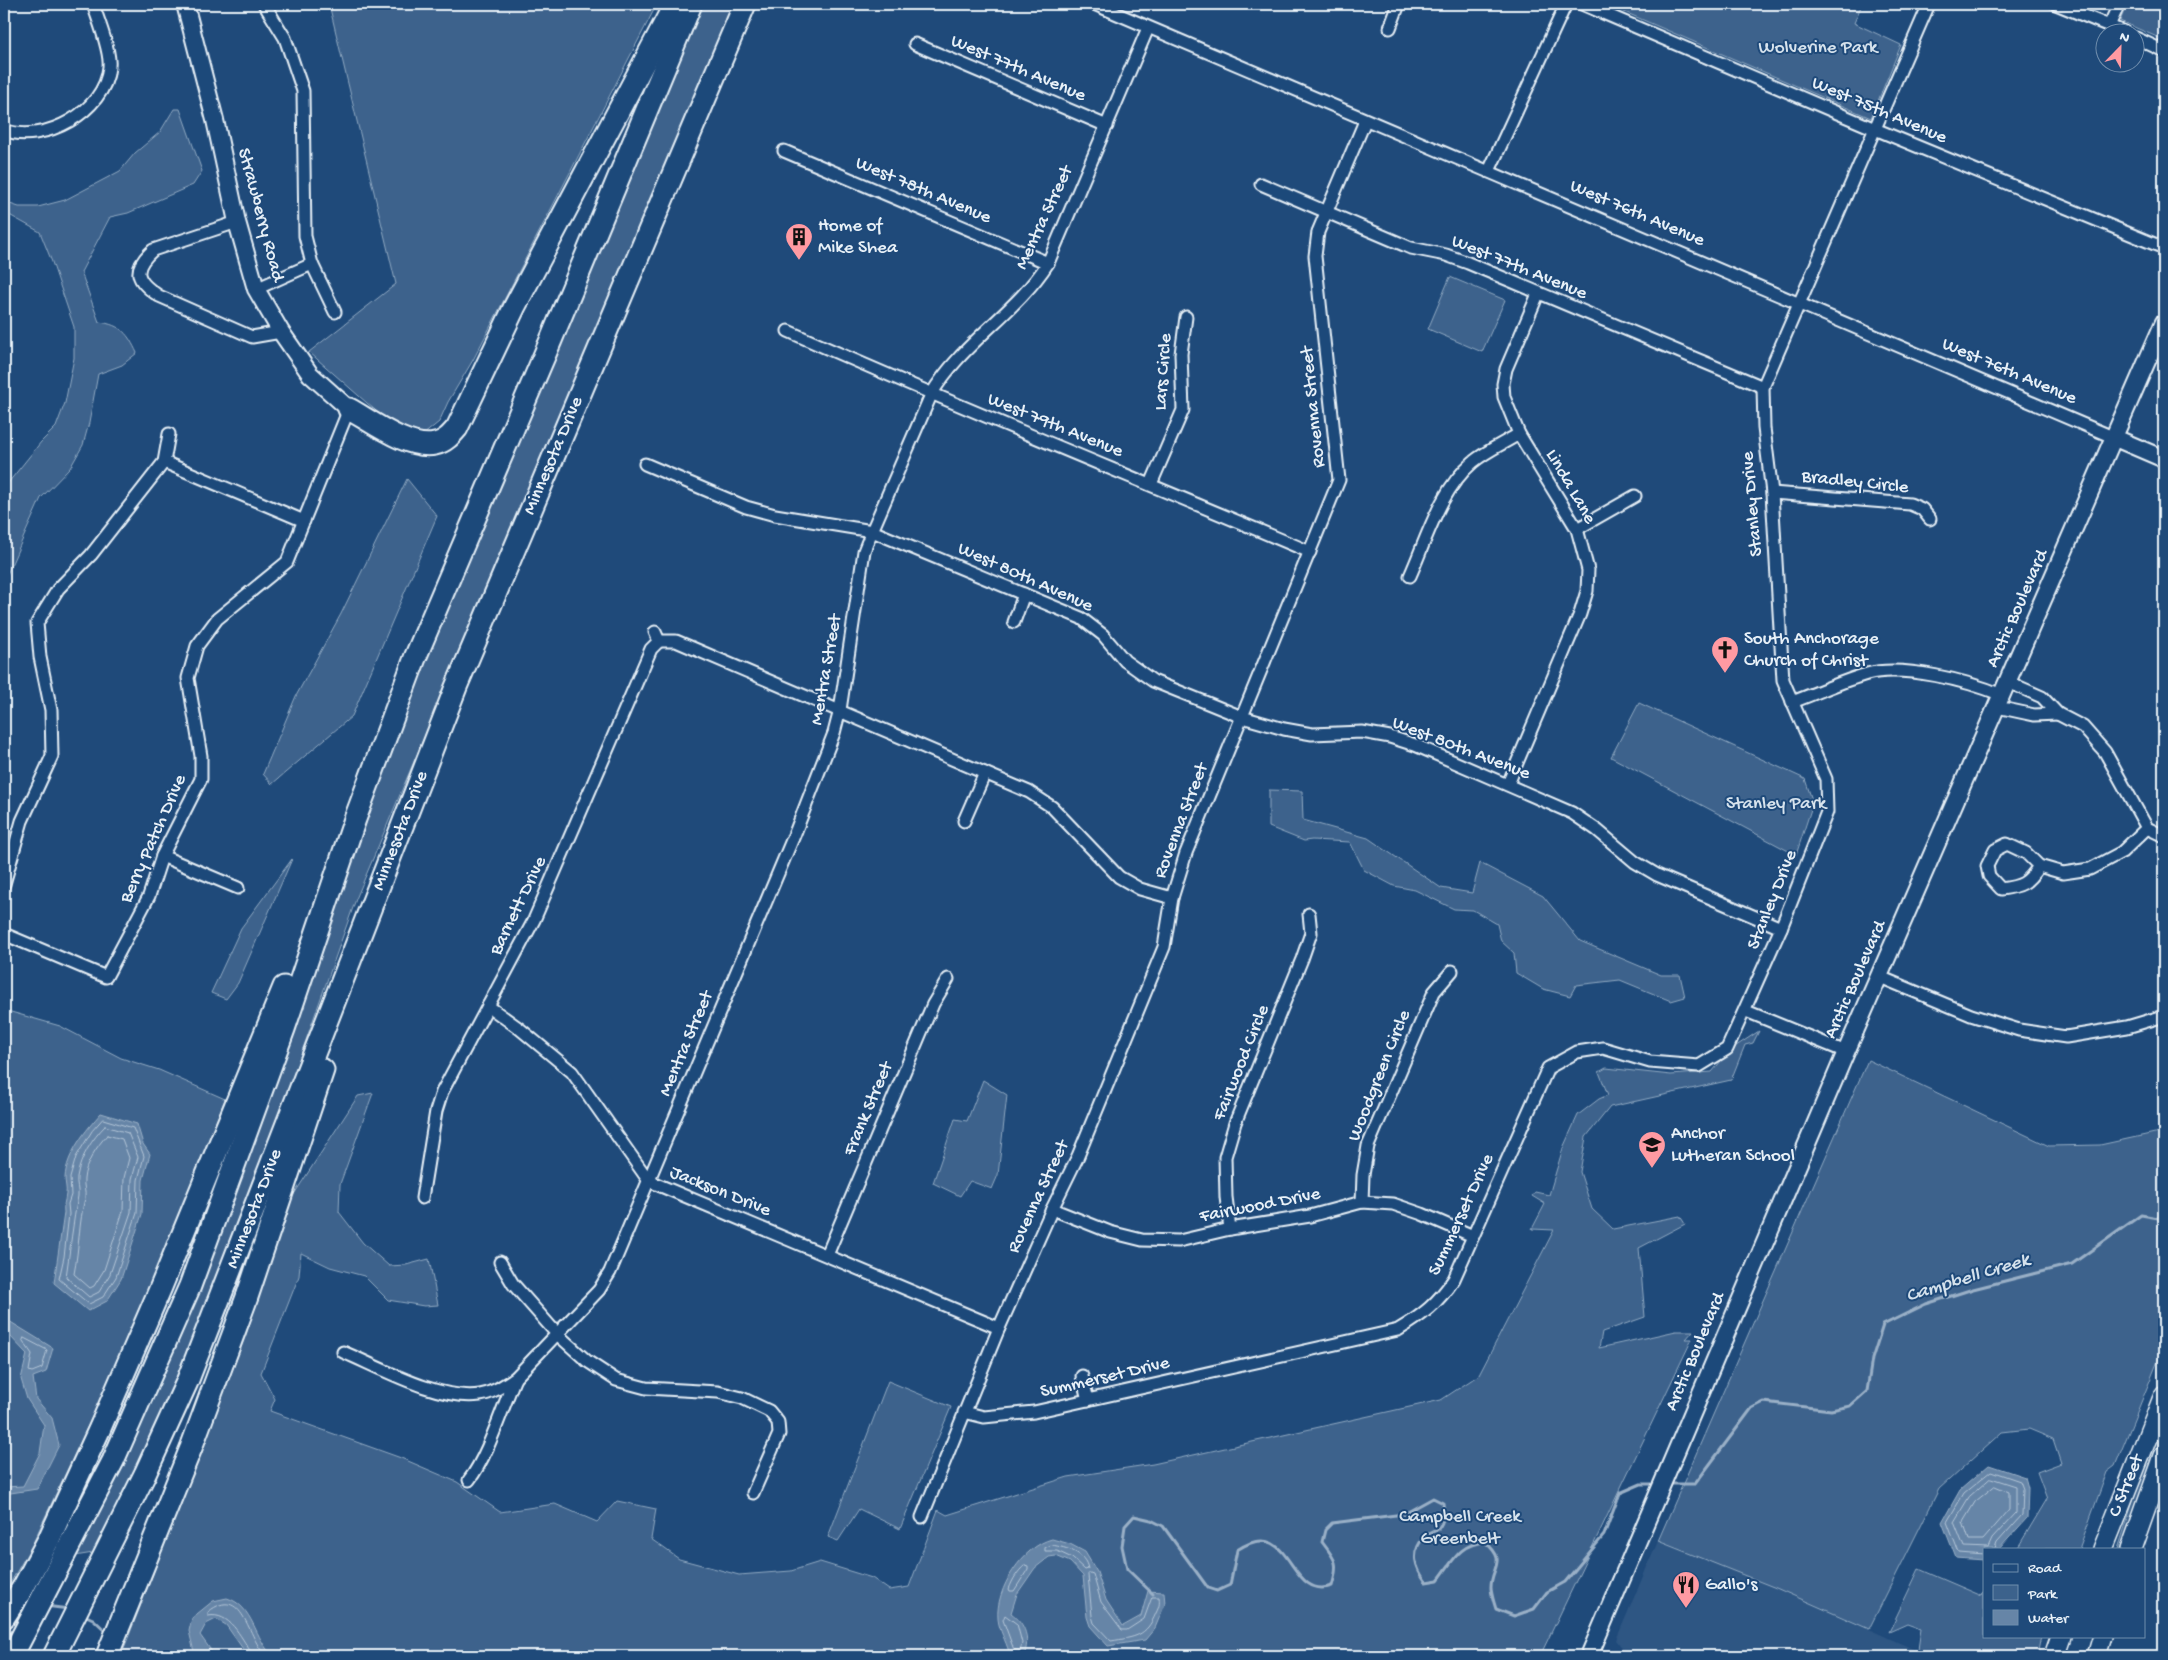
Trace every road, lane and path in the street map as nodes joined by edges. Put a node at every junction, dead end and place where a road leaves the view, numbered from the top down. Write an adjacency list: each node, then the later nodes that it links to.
1 (93, 4): 24 (street)
2 (185, 4): 29 (main road, Strawberry Road)
3 (264, 4): 32 (street)
4 (675, 4): 43 (highway)
5 (691, 4): 69 (highway, Minnesota Drive)
6 (745, 4): 68 (highway, Minnesota Drive)
7 (1094, 4): 16 (street, West 76th Avenue)
8 (1399, 4): 17 (street)
9 (1566, 4): 26 (street)
10 (1582, 4): 23 (street, West 75th Avenue)
11 (1929, 4): 23 (street, Stanley Drive)
12 (2056, 4): 14 (street)
13 (2119, 4): 15 (street)
14 (2100, 22)
15 (2112, 22)
16 (1148, 28): 21 (street, West 76th Avenue); 22 (street, Mentra Street)
17 (1390, 28)
18 (2146, 43): 20 (street)
19 (915, 44): 22 (street, West 77th Avenue)
20 (2164, 51)
21 (1365, 121): 26 (street, West 76th Avenue); 28 (street, Rovenna Street)
22 (1106, 126): 31 (street, Mentra Street)
23 (1874, 129): 30 (street, West 75th Avenue); 35 (street, Stanley Drive)
24 (4, 130)
25 (784, 151): 31 (street, West 78th Avenue)
26 (1489, 172): 35 (street, West 76th Avenue)
27 (1261, 184): 28 (street, West 77th Avenue)
28 (1327, 212): 34 (street, West 77th Avenue); 57 (street, Rovenna Street)
29 (237, 222): 33 (main road, Strawberry Road); 39 (street)
30 (2164, 248)
31 (1048, 263): 42 (street, Mentra Street)
32 (312, 264): 33 (street); 36 (street)
33 (256, 289): 39 (main road, Strawberry Road)
34 (1538, 294): 41 (street, West 77th Avenue); 45 (street, Linda Lane)
35 (1799, 304): 41 (street, Stanley Drive); 46 (street, West 76th Avenue)
36 (335, 312)
37 (1186, 316): 50 (street, Lars Circle)
38 (2164, 322): 46 (main road, Arctic Boulevard)
39 (281, 332): 43 (main road, Strawberry Road)
40 (788, 332): 42 (street, West 79th Avenue)
41 (1763, 387): 51 (street, Stanley Drive)
42 (931, 395): 50 (street, West 79th Avenue); 56 (street, Mentra Street)
43 (349, 409): 54 (street, Berry Patch Drive)
44 (169, 434): 48 (street)
45 (1519, 434): 55 (street, Linda Lane); 58 (street)
46 (2115, 438): 47 (main road, West 76th Avenue); 61 (main road, Arctic Boulevard)
47 (2164, 460)
48 (164, 462): 54 (street); 75 (street)
49 (645, 464): 56 (street, West 80th Avenue)
50 (1151, 484): 57 (street, West 79th Avenue)
51 (1772, 493): 53 (street, Bradley Circle); 62 (street, Stanley Drive)
52 (1636, 496): 55 (street)
53 (1930, 519)
54 (304, 521): 73 (street, Berry Patch Drive)
55 (1577, 529): 67 (street, Linda Lane)
56 (872, 531): 59 (street, West 80th Avenue); 63 (street, Mentra Street)
57 (1310, 552): 65 (street, Rovenna Street)
58 (1410, 576)
59 (1024, 594): 60 (street); 65 (street, West 80th Avenue)
60 (1014, 622)
61 (2002, 694): 62 (street); 64 (street); 64 (street); 82 (main road, Arctic Boulevard)
62 (1792, 702): 79 (street, Stanley Drive)
63 (840, 710): 66 (street); 84 (street, Barnett Drive); 88 (street, Mentra Street)
64 (2058, 714): 71 (street)
65 (1242, 717): 67 (street, West 80th Avenue); 77 (street, Rovenna Street)
66 (985, 773): 70 (street); 77 (street)
67 (1508, 784): 79 (street, West 80th Avenue)
68 (407, 814): 116 (highway, Minnesota Drive); 117 (highway)
69 (355, 819): 110 (highway); 115 (highway, Minnesota Drive)
70 (964, 821)
71 (2147, 828): 72 (street); 74 (street)
72 (2164, 836)
73 (162, 856): 76 (street); 80 (street, Berry Patch Drive)
74 (2039, 866): 74 (street)
75 (4, 884)
76 (238, 888)
77 (1172, 898): 91 (street, Rovenna Street)
78 (1309, 914): 92 (street, Fairwood Circle)
79 (1781, 928): 85 (street, Stanley Drive)
80 (4, 934)
81 (1452, 971): 90 (street, Woodgreen Circle)
82 (1880, 977): 86 (street); 87 (main road, Arctic Boulevard)
83 (948, 979): 94 (street, Frank Street)
84 (488, 1006): 88 (street, Jackson Drive); 89 (street, Barnett Drive)
85 (1746, 1011): 87 (street); 93 (street, Summerset Drive)
86 (2164, 1016)
87 (1846, 1052): 111 (main road, Arctic Boulevard)
88 (649, 1181): 94 (street, Jackson Drive); 97 (street, Mentra Street)
89 (422, 1198)
90 (1362, 1202): 92 (street, Fairwood Drive); 93 (street, Fairwood Drive)
91 (1052, 1208): 92 (street, Fairwood Drive); 96 (street, Rovenna Street)
92 (1230, 1229)
93 (1473, 1236): 102 (street, Summerset Drive)
94 (827, 1255): 96 (street, Jackson Drive)
95 (500, 1262): 97 (street)
96 (999, 1328): 103 (street, Rovenna Street)
97 (558, 1334): 100 (street, Mentra Street); 106 (street)
98 (343, 1352): 100 (street)
99 (1082, 1376): 102 (street)
100 (515, 1378): 105 (street)
101 (2164, 1395): 108 (main road, C Street)
102 (1088, 1400): 103 (street, Summerset Drive)
103 (964, 1412): 107 (street, Rovenna Street)
104 (2164, 1456): 109 (main road, C Street)
105 (469, 1480)
106 (753, 1493)
107 (922, 1517)
108 (2103, 1548)
109 (2131, 1548)
110 (4, 1617)
111 (1601, 1628): 118 (main road, Arctic Boulevard); 119 (main road)
112 (2060, 1638): 120 (main road)
113 (2070, 1638): 121 (main road)
114 (2101, 1638): 122 (main road)
115 (16, 1648)
116 (55, 1654)
117 (106, 1656)
118 (1589, 1656)
119 (1600, 1656)
120 (2054, 1656)
121 (2065, 1656)
122 (2096, 1656)

